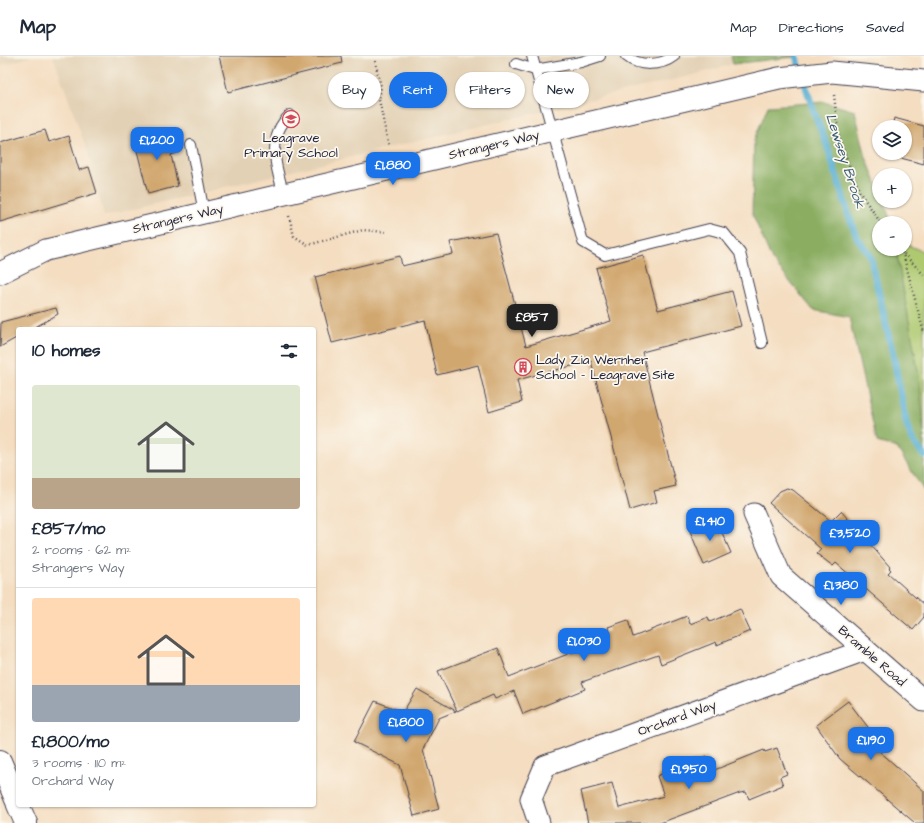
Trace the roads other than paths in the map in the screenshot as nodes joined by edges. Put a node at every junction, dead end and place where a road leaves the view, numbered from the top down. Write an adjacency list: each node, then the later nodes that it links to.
1 (532, 56): 6 (lane)
2 (600, 56): 6 (lane)
3 (626, 56): 4 (lane)
4 (674, 56)
5 (516, 64): 6 (lane)
6 (535, 70): 9 (lane)
7 (924, 81): 9 (street, Strangers Way)
8 (290, 114): 11 (lane)
9 (552, 132): 11 (street, Strangers Way); 14 (lane)
10 (191, 145): 12 (lane)
11 (284, 194): 12 (street, Strangers Way)
12 (204, 213): 13 (street, Strangers Way)
13 (0, 273)
14 (762, 344)
15 (754, 514): 16 (street, Bramble Road)
16 (865, 650): 17 (street, Bramble Road); 22 (street, Orchard Way)
17 (924, 701)
18 (1, 766): 19 (street)
19 (16, 800)
20 (19, 807): 21 (street)
21 (26, 823)
22 (539, 823)

